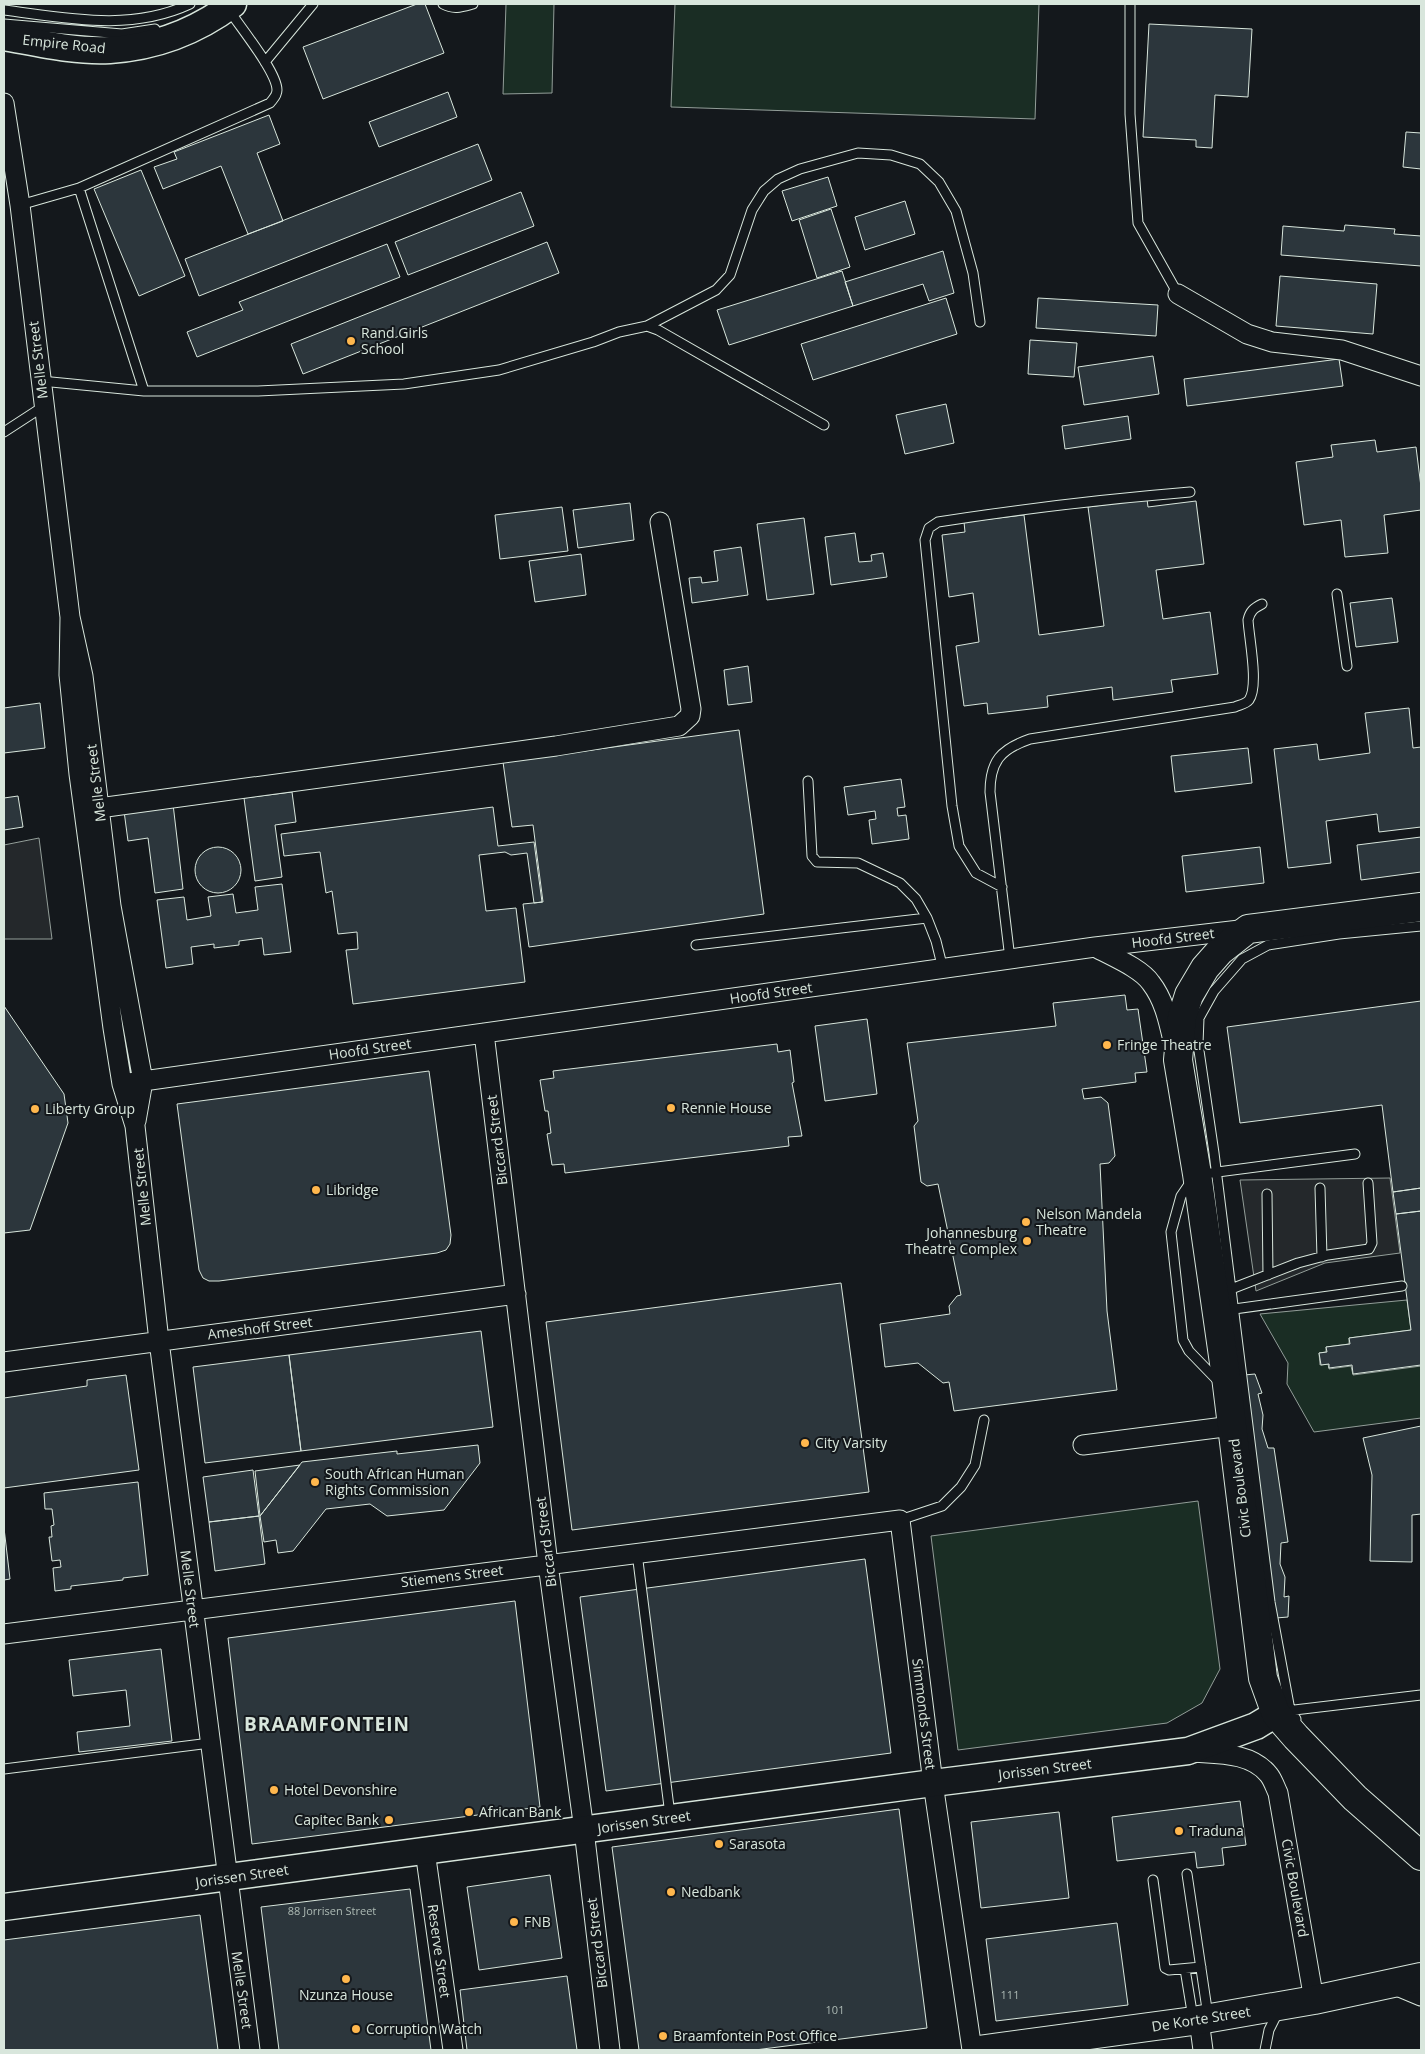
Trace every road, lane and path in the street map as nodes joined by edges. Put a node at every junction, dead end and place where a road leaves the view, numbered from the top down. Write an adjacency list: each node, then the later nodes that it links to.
1 (190, 4): 7 (lane)
2 (313, 4): 11 (lane)
3 (443, 4): 4 (lane)
4 (473, 4)
5 (1130, 4): 15 (lane)
6 (230, 6): 10 (main road, Empire Road); 11 (lane)
7 (4, 10)
8 (4, 24): 9 (lane)
9 (160, 28)
10 (4, 37)
11 (265, 62): 13 (lane)
12 (4, 103): 14 (street, Melle Street)
13 (79, 188): 14 (lane); 20 (lane)
14 (20, 205): 19 (street, Melle Street)
15 (1178, 294): 18 (street)
16 (980, 322): 17 (lane)
17 (646, 326): 20 (lane); 22 (lane)
18 (1421, 376)
19 (40, 381): 20 (lane); 21 (street, Melle Street)
20 (144, 392)
21 (44, 406): 23 (lane); 28 (street, Melle Street)
22 (824, 425)
23 (4, 432)
24 (1190, 492): 32 (lane)
25 (660, 522): 31 (street)
26 (1337, 594): 29 (lane)
27 (1262, 604): 32 (lane)
28 (70, 617): 31 (street, Melle Street); 44 (street, Melle Street)
29 (1347, 666)
30 (808, 781): 34 (lane)
31 (99, 808): 43 (street, Melle Street)
32 (1002, 887): 39 (lane)
33 (1421, 907): 36 (main road, Hoofd Street)
34 (927, 918): 37 (lane); 40 (lane)
35 (1421, 926): 47 (lane)
36 (1248, 929): 38 (street, Hoofd Street); 42 (main road, Civic Boulevard)
37 (696, 945)
38 (1095, 947): 39 (street, Hoofd Street); 42 (street, Civic Boulevard)
39 (1010, 959): 40 (street, Hoofd Street)
40 (943, 968): 41 (street, Hoofd Street)
41 (484, 1033): 43 (street, Hoofd Street); 54 (street, Biccard Street)
42 (1178, 1060): 47 (main road, Civic Boulevard)
43 (143, 1081): 44 (street, Hoofd Street); 45 (street, Melle Street)
44 (122, 1084): 45 (street, Melle Street)
45 (135, 1126): 56 (street, Melle Street)
46 (1355, 1154): 47 (lane)
47 (1207, 1173): 55 (main road, Civic Boulevard); 58 (lane)
48 (1368, 1183): 51 (lane)
49 (1320, 1188): 51 (lane)
50 (1267, 1194): 52 (lane)
51 (1322, 1257): 52 (lane)
52 (1268, 1275): 55 (lane)
53 (1402, 1286): 55 (lane)
54 (516, 1294): 56 (street, Ameshoff Street); 64 (street, Biccard Street)
55 (1224, 1302): 58 (main road, Civic Boulevard); 68 (lane)
56 (159, 1341): 57 (street, Ameshoff Street); 65 (street, Melle Street)
57 (4, 1362)
58 (1228, 1391): 60 (main road, Civic Boulevard)
59 (984, 1420): 62 (lane)
60 (1232, 1426): 61 (street); 68 (main road, Civic Boulevard)
61 (1083, 1445)
62 (900, 1520): 63 (street, Stiemens Street); 72 (street, Simmonds Street)
63 (637, 1553): 64 (street, Stiemens Street); 75 (lane)
64 (548, 1564): 65 (street, Stiemens Street); 76 (street, Biccard Street)
65 (193, 1610): 66 (street, Stiemens Street); 69 (street, Melle Street)
66 (4, 1634)
67 (1421, 1695): 68 (lane)
68 (1293, 1720): 70 (main road, Jorissen Street); 73 (lane); 79 (main road, Civic Boulevard)
69 (210, 1743): 71 (lane); 81 (street, Melle Street)
70 (1188, 1751): 72 (main road, Jorissen Street); 89 (street, Civic Boulevard)
71 (4, 1769)
72 (933, 1783): 75 (main road, Jorissen Street); 96 (street, Simmonds Street)
73 (1361, 1790)
74 (1375, 1802): 77 (lane)
75 (671, 1819): 76 (main road, Jorissen Street)
76 (584, 1830): 78 (main road, Jorissen Street); 95 (street, Biccard Street)
77 (1421, 1844)
78 (425, 1851): 81 (main road, Jorissen Street); 94 (street, Reserve Street)
79 (1421, 1856)
80 (1187, 1874): 84 (lane)
81 (227, 1878): 83 (main road, Jorissen Street); 93 (street, Melle Street)
82 (1153, 1880): 85 (lane)
83 (4, 1908)
84 (1201, 1967): 85 (lane); 91 (lane)
85 (1186, 1969): 91 (lane)
86 (1421, 1977): 87 (main road, De Korte Street)
87 (1389, 1983): 88 (street); 89 (main road, De Korte Street)
88 (1421, 1996)
89 (1314, 2000): 90 (main road, De Korte Street)
90 (1281, 2006): 91 (main road, De Korte Street); 100 (lane)
91 (1200, 2020): 92 (main road, De Korte Street); 99 (street)
92 (1090, 2036): 97 (main road, De Korte Street); 98 (main road)
93 (250, 2050)
94 (453, 2050)
95 (610, 2050)
96 (972, 2050)
97 (978, 2050)
98 (1055, 2050)
99 (1203, 2050)
100 (1264, 2050)

